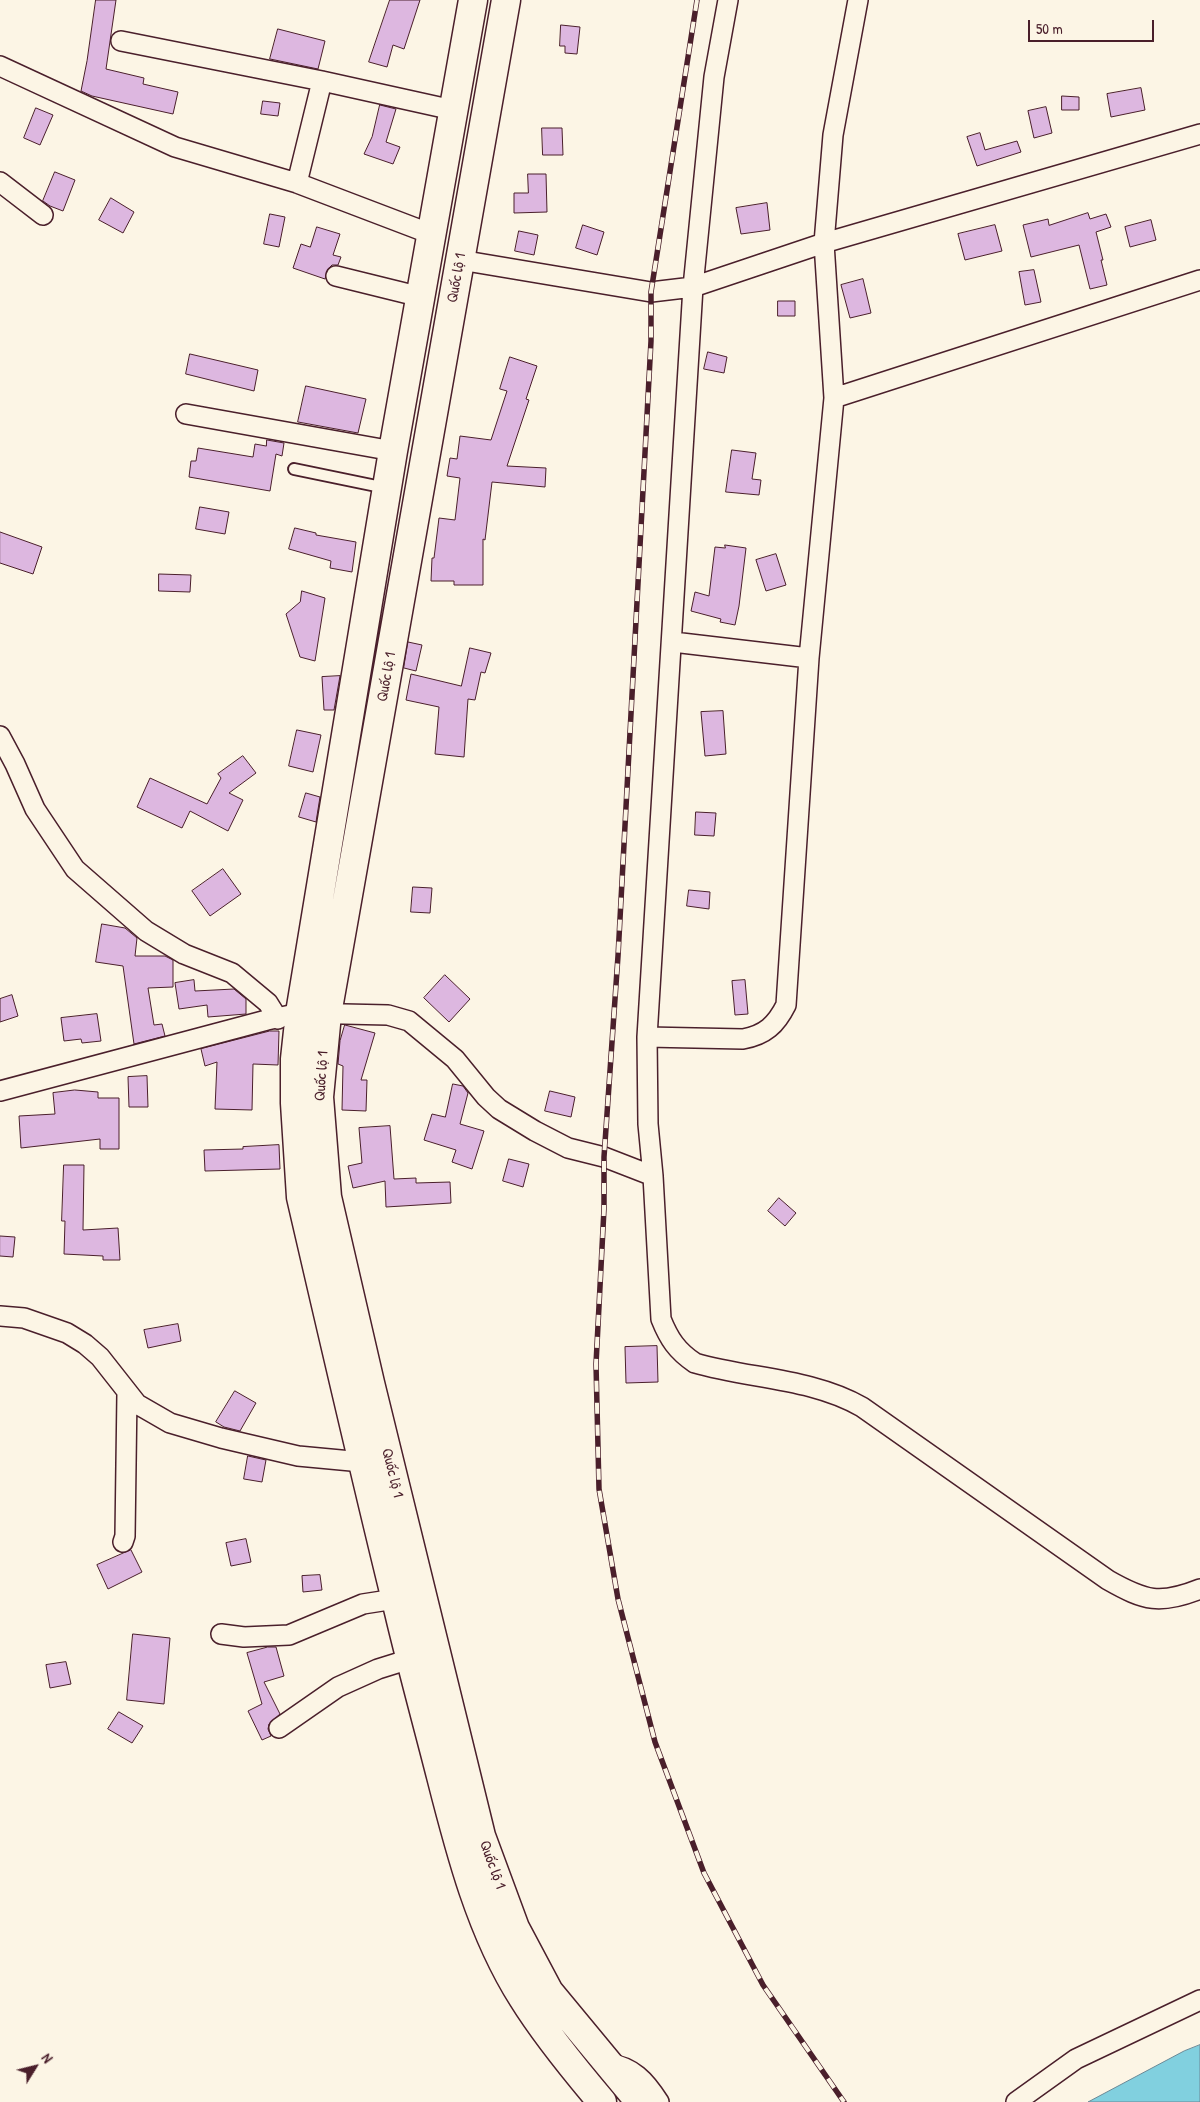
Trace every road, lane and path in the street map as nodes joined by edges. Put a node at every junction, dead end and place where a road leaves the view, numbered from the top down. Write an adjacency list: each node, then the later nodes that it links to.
1 (473, 0): 8 (highway, Quốc lộ 1)
2 (506, 0): 15 (highway, Quốc lộ 1)
3 (728, 0): 18 (street)
4 (858, 0): 14 (street)
5 (121, 41): 7 (street)
6 (0, 66): 11 (street)
7 (322, 81): 8 (street); 11 (street)
8 (453, 110): 13 (highway, Quốc lộ 1)
9 (1200, 134): 14 (street)
10 (0, 182): 12 (street)
11 (298, 183): 13 (street)
12 (44, 215)
13 (431, 234): 19 (highway, Quốc lộ 1)
14 (824, 243): 18 (street); 20 (street)
15 (460, 260): 18 (street); 28 (highway, Quốc lộ 1)
16 (336, 276): 19 (street)
17 (1200, 280): 20 (street)
18 (693, 286): 25 (street)
19 (421, 297): 22 (highway, Quốc lộ 1)
20 (834, 398): 26 (street)
21 (186, 414): 22 (street)
22 (393, 451): 24 (highway, Quốc lộ 1)
23 (294, 469): 24 (lane)
24 (387, 488): 29 (highway, Quốc lộ 1)
25 (673, 642): 26 (street); 30 (street)
26 (810, 658): 30 (street)
27 (0, 736): 29 (street)
28 (327, 1014): 29 (street); 32 (street); 43 (highway, Quốc lộ 1)
29 (289, 1016): 31 (street); 35 (highway, Quốc lộ 1)
30 (647, 1037): 32 (street)
31 (0, 1091)
32 (653, 1176): 37 (street)
33 (0, 1316): 34 (street)
34 (127, 1393): 35 (street); 36 (street)
35 (362, 1462): 38 (highway, Quốc lộ 1)
36 (123, 1542)
37 (1200, 1589)
38 (396, 1599): 39 (street); 40 (highway, Quốc lộ 1)
39 (221, 1634)
40 (410, 1659): 41 (street); 44 (highway, Quốc lộ 1)
41 (279, 1728)
42 (1200, 2000): 47 (street)
43 (606, 2062): 45 (highway, Quốc lộ 1); 46 (street)
44 (602, 2102)
45 (640, 2102)
46 (660, 2102)
47 (1016, 2102)

